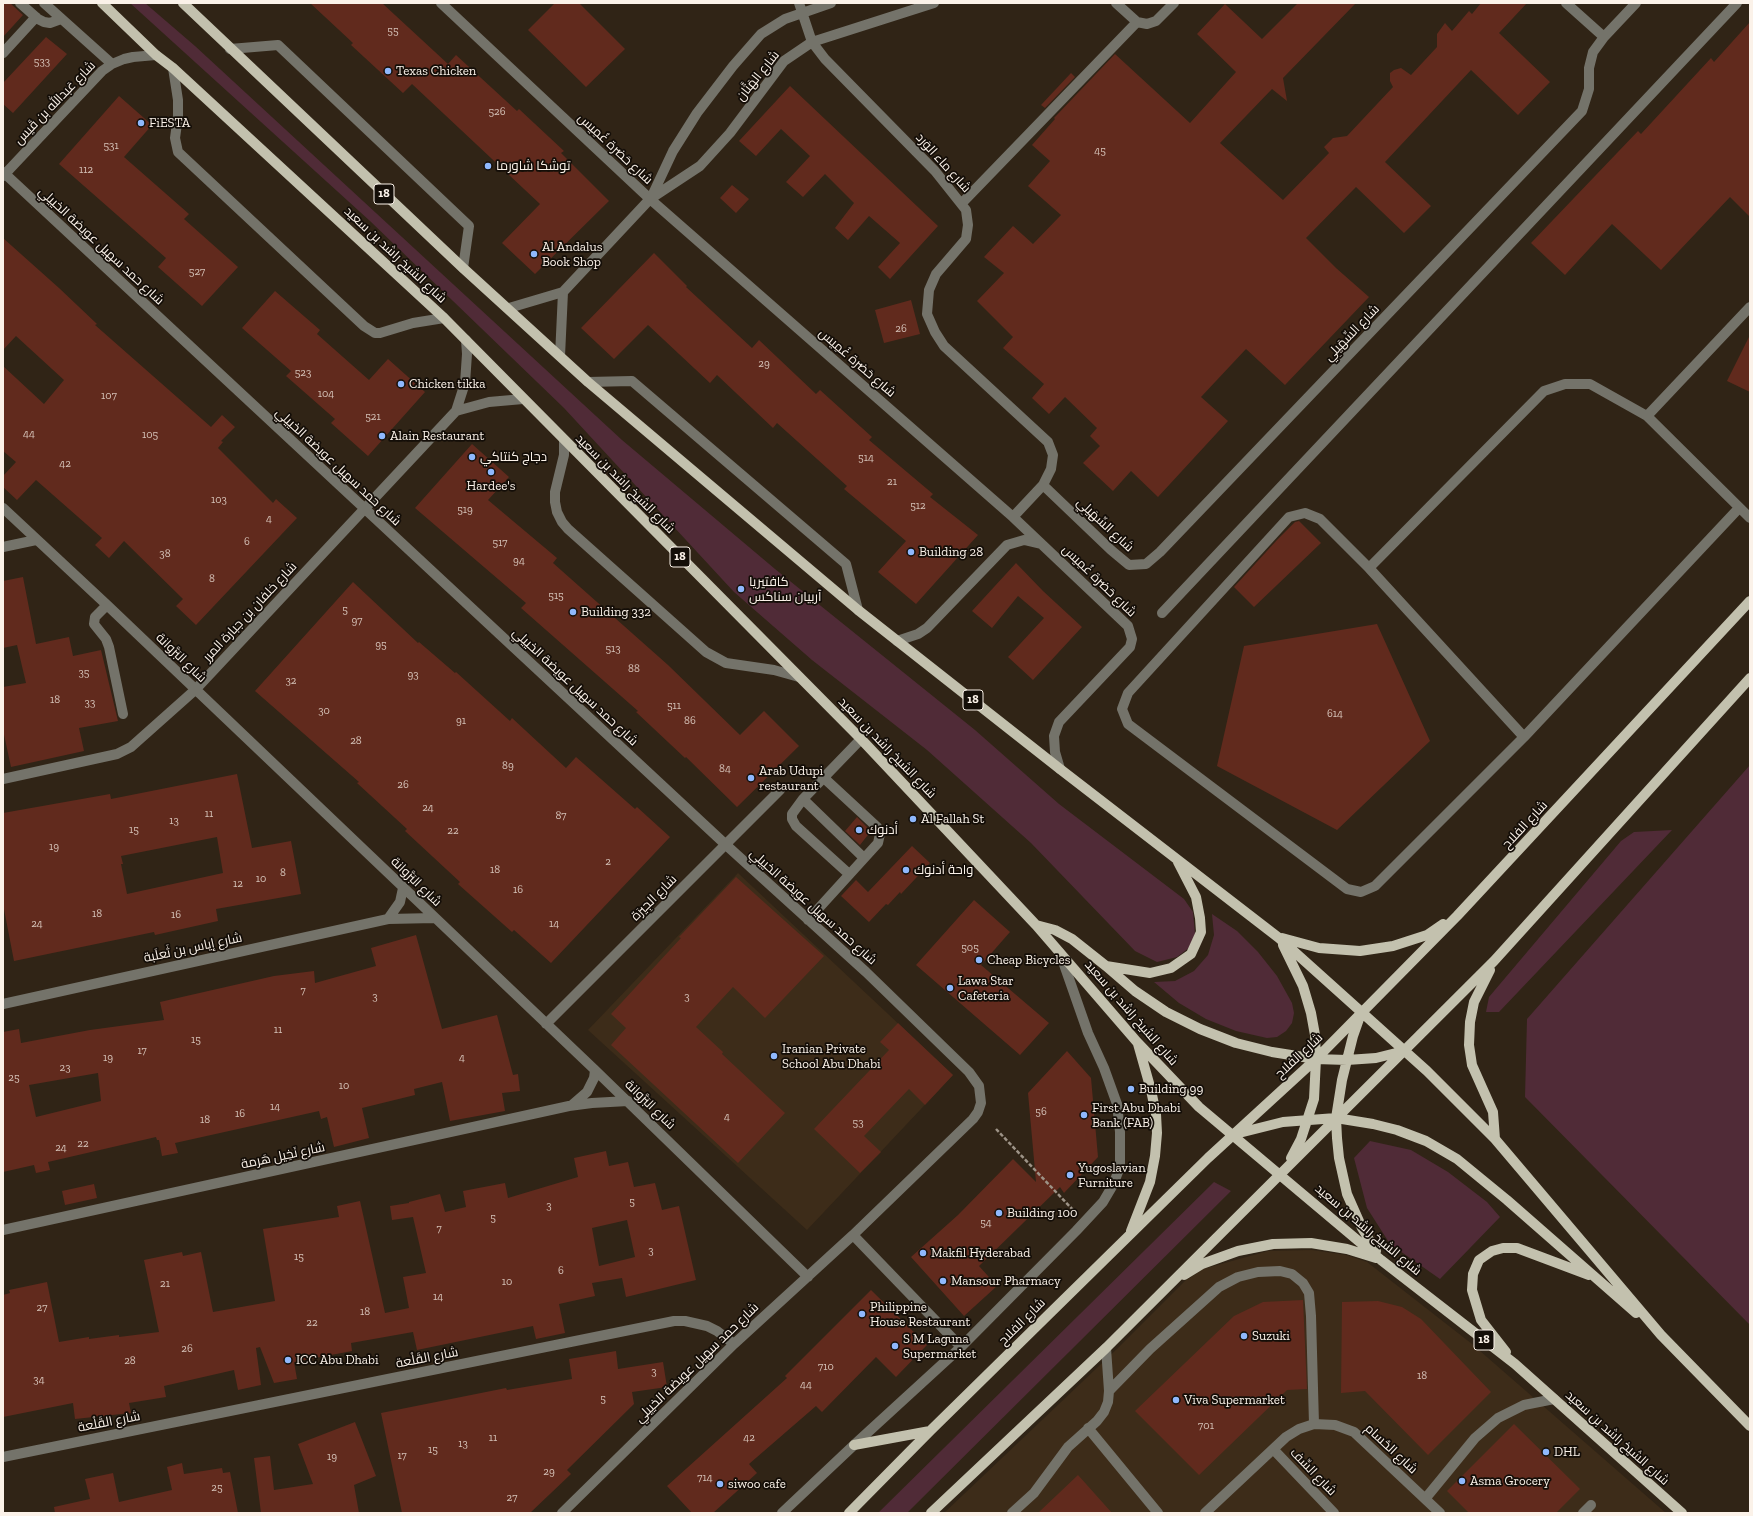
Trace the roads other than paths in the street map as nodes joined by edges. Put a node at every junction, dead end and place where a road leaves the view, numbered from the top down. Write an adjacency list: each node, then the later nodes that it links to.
1 (20, 3): 14 (street)
2 (44, 3): 15 (street)
3 (102, 3): 21 (main road, شارع الشيخ راشد بن سعيد / 18)
4 (183, 3): 19 (main road, 18)
5 (441, 3): 25 (street, شارع حَضرة غُمِيس)
6 (831, 3): 13 (street, شارع الهَتَّان)
7 (934, 3): 18 (street, شارع الهَتَّان)
8 (1116, 3): 16 (street)
9 (1174, 3): 16 (street)
10 (1566, 3): 17 (street)
11 (1636, 3): 17 (street, شارع السِّهَيلِي)
12 (1737, 3): 52 (street)
13 (801, 8): 18 (street, شارع ماء الوَرد); 25 (street, شارع الهَتَّان)
14 (36, 17): 15 (street); 20 (street)
15 (61, 20): 22 (street)
16 (1137, 22): 26 (street)
17 (1604, 36): 39 (street, شارع السِّهَيلِي)
18 (812, 42): 25 (street, شارع الهَتَّان); 26 (street, شارع ماء الوَرد)
19 (230, 49): 27 (main road, 18); 27 (street)
20 (3, 53)
21 (156, 55): 22 (street, شارع عَبدالله بن قَيس); 23 (main road, شارع الشيخ راشد بن سعيد / 18)
22 (112, 64): 24 (street, شارع عَبدالله بن قَيس)
23 (173, 68): 31 (main road, شارع الشيخ راشد بن سعيد / 18); 31 (street)
24 (4, 174): 42 (street, شارع حمد سهيل عويضة الخييلي)
25 (650, 199): 28 (street, شارع الهَتَّان); 43 (street, شارع حَضرة غُمِيس)
26 (962, 203): 39 (street, شارع ماء الوَرد)
27 (463, 268): 30 (main road, 18)
28 (563, 292): 30 (street); 33 (street)
29 (1750, 307): 37 (street)
30 (509, 308): 33 (main road, 18)
31 (444, 318): 32 (main road, شارع الشيخ راشد بن سعيد / 18)
32 (466, 340): 35 (main road, شارع الشيخ راشد بن سعيد / 18); 36 (street, شارع خلفان بن جبارة المرر)
33 (560, 356): 34 (main road, 18)
34 (588, 382): 51 (main road, 18); 51 (street)
35 (523, 399): 36 (street); 38 (main road, شارع الشيخ راشد بن سعيد / 18)
36 (456, 411): 42 (street, شارع خلفان بن جبارة المرر)
37 (1647, 416): 41 (street); 48 (street)
38 (564, 441): 54 (main road, شارع الشيخ راشد بن سعيد / 18); 54 (street)
39 (1043, 485): 43 (street, شارع ماء الوَرد)
40 (3, 508): 45 (street, شارع البَرَّوانة)
41 (1740, 508): 44 (street); 58 (street)
42 (364, 509): 56 (street, شارع خلفان بن جبارة المرر); 65 (street, شارع حمد سهيل عويضة الخييلي)
43 (1014, 517): 46 (street, شارع حَضرة غُمِيس)
44 (1750, 518)
45 (36, 540): 47 (street); 50 (street, شارع البَرَّوانة)
46 (1041, 544): 53 (street); 60 (street, شارع حَضرة غُمِيس)
47 (3, 547)
48 (1369, 568): 58 (street); 58 (street)
49 (1750, 602): 70 (main road, شارع الفلاح)
50 (107, 605): 56 (street, شارع البَرَّوانة); 57 (street)
51 (858, 610): 53 (main road, 18)
52 (1162, 613)
53 (897, 641): 60 (main road, 18)
54 (799, 676): 59 (main road, شارع الشيخ راشد بن سعيد / 18)
55 (1750, 678): 77 (main road)
56 (195, 690): 62 (street, شارع خلفان بن جبارة المرر); 69 (street, شارع البَرَّوانة)
57 (123, 714)
58 (1524, 737)
59 (861, 738): 61 (street); 74 (main road, شارع الشيخ راشد بن سعيد / 18)
60 (1060, 769): 67 (main road, 18)
61 (824, 778): 64 (street); 66 (street)
62 (3, 779)
63 (780, 790): 65 (street, شارع الجِيرَة)
64 (804, 798): 66 (street); 68 (street)
65 (725, 844): 73 (street, شارع حمد سهيل عويضة الخييلي); 81 (street, شارع الجِيرَة)
66 (864, 858): 68 (street)
67 (1177, 860): 75 (main road, 18); 78 (main road)
68 (850, 874): 73 (street)
69 (403, 888): 71 (street, شارع البَرَّوانة); 72 (street)
70 (1457, 916): 75 (main road); 80 (main road, شارع الفلاح)
71 (435, 918): 72 (street, شارع إياس بن ثَعلَبة); 81 (street, شارع البَرَّوانة)
72 (388, 919): 79 (street, شارع إياس بن ثَعلَبة)
73 (808, 920): 95 (street, شارع حمد سهيل عويضة الخييلي)
74 (1036, 925): 76 (main road, شارع الشيخ راشد بن سعيد / 18); 78 (main road)
75 (1279, 938): 80 (main road, 18); 84 (main road)
76 (1059, 951): 82 (main road, شارع الشيخ راشد بن سعيد / 18); 103 (street)
77 (1494, 961): 83 (main road); 92 (main road)
78 (1106, 966): 84 (main road)
79 (3, 1004)
80 (1362, 1012): 83 (main road, 18); 84 (main road, شارع الفلاح); 85 (main road)
81 (546, 1024): 86 (street, شارع البَرَّوانة)
82 (1137, 1042): 91 (main road, شارع الشيخ راشد بن سعيد / 18); 96 (main road)
83 (1404, 1051): 85 (main road); 89 (main road); 92 (main road, 18)
84 (1316, 1059): 85 (main road); 90 (main road); 91 (main road, شارع الفلاح)
85 (1347, 1060): 89 (main road)
86 (595, 1070): 87 (street, شارع البَرَّوانة); 88 (street, شارع نَخِيل هَرمة)
87 (628, 1102): 88 (street, شارع نَخِيل هَرمة); 98 (street, شارع البَرَّوانة)
88 (569, 1106): 94 (street, شارع نَخِيل هَرمة)
89 (1336, 1118): 90 (main road); 93 (main road); 97 (main road); 99 (main road)
90 (1308, 1119): 91 (main road); 93 (main road)
91 (1232, 1135): 93 (main road, شارع الشيخ راشد بن سعيد / 18); 96 (main road, شارع الفلاح)
92 (1495, 1139): 101 (main road, 18)
93 (1280, 1174): 97 (main road, شارع الشيخ راشد بن سعيد / 18); 100 (main road)
94 (3, 1230)
95 (853, 1235): 98 (street, شارع حمد سهيل عويضة الخييلي); 103 (street)
96 (1129, 1235): 111 (main road, شارع الفلاح)
97 (1381, 1260): 100 (main road); 105 (main road, شارع الشيخ راشد بن سعيد / 18)
98 (808, 1277): 102 (street, شارع حمد سهيل عويضة الخييلي)
99 (1595, 1277): 101 (main road); 105 (main road)
100 (1169, 1284): 104 (main road)
101 (1662, 1335): 109 (main road, 18)
102 (734, 1344): 114 (street, شارع القَلْعة); 117 (street, شارع حمد سهيل عويضة الخييلي)
103 (961, 1347): 112 (street)
104 (1106, 1348): 106 (street); 120 (main road)
105 (1515, 1364): 107 (main road, شارع الشيخ راشد بن سعيد / 18)
106 (1109, 1391): 108 (street); 110 (street)
107 (1554, 1399): 115 (street); 127 (main road, شارع الشيخ راشد بن سعيد / 18)
108 (1314, 1424): 113 (street, شارع الحُسام); 115 (street, شارع الحُسام)
109 (1750, 1426)
110 (1088, 1428): 121 (street); 122 (street)
111 (930, 1431): 112 (main road); 119 (main road, شارع الفلاح)
112 (854, 1445): 118 (street)
113 (1273, 1449): 123 (street, شارع الحُسام); 124 (street, شارع السِّف)
114 (3, 1457)
115 (1425, 1499): 125 (street, شارع الحُسام)
116 (1591, 1505): 126 (street)
117 (562, 1513)
118 (782, 1513)
119 (849, 1513)
120 (931, 1513)
121 (1012, 1513)
122 (1158, 1513)
123 (1205, 1513)
124 (1334, 1513)
125 (1440, 1513)
126 (1583, 1513)
127 (1682, 1513)

